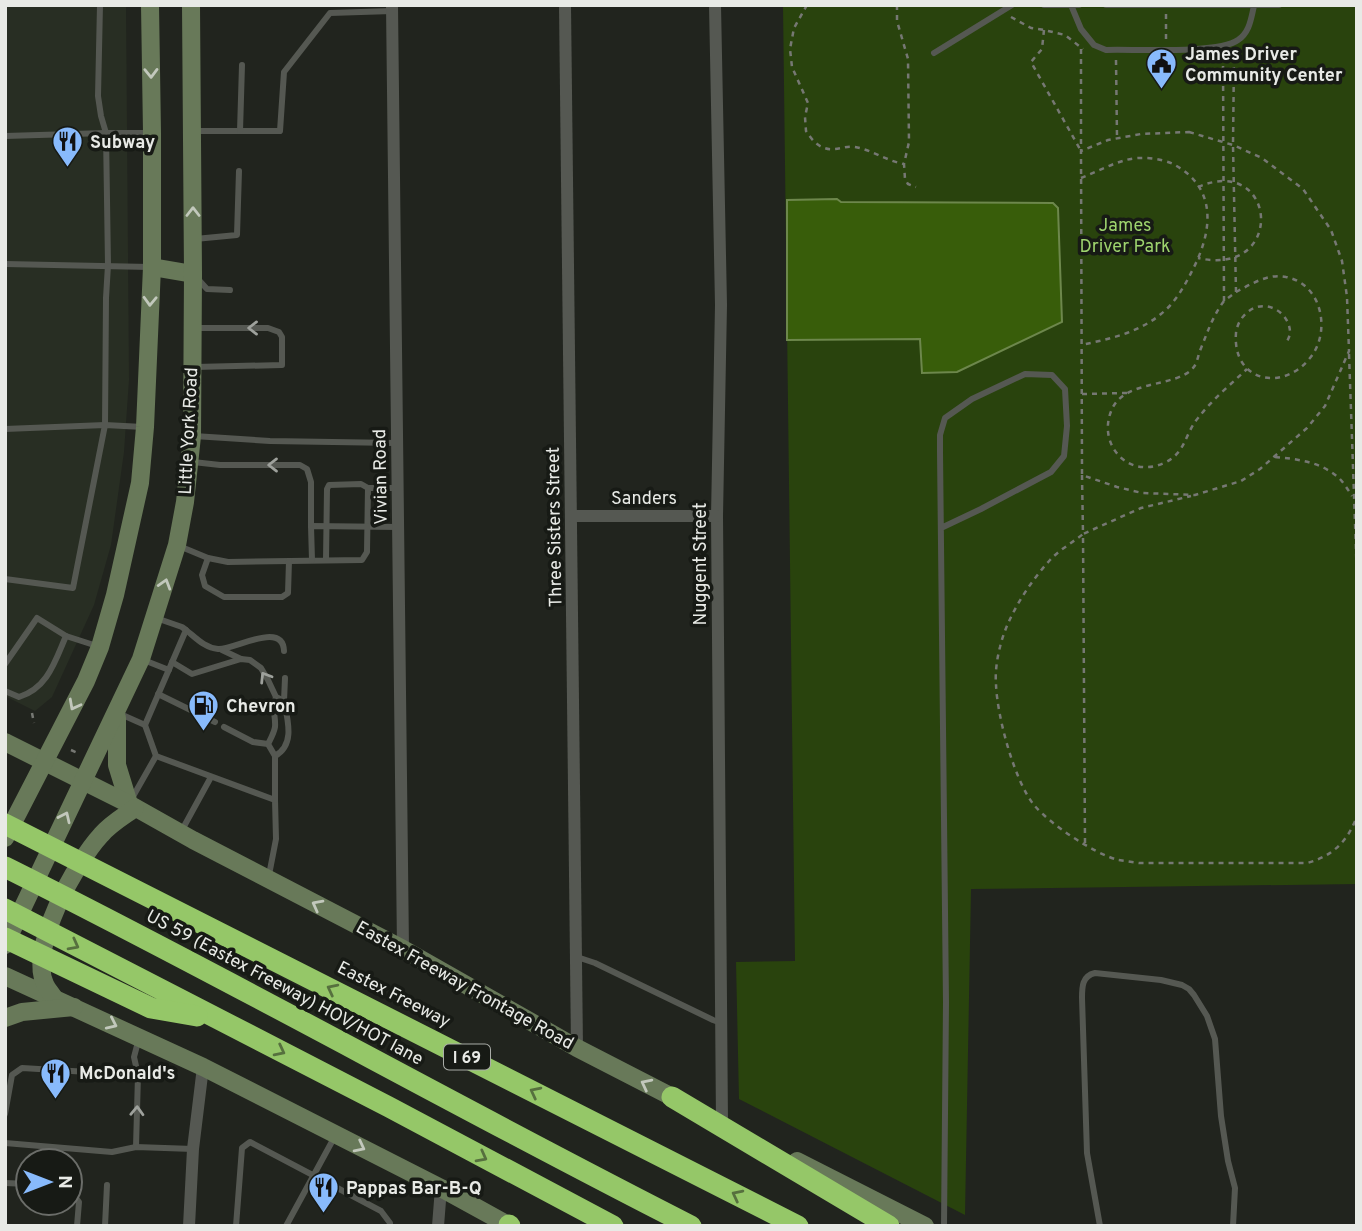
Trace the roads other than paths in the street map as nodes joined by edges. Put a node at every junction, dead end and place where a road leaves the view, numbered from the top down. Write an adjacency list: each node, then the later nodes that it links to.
1 (100, 5): 22 (lane)
2 (150, 5): 23 (main road, one-way to 23)
3 (191, 5): 20 (main road, Little York Road)
4 (565, 5): 42 (street, Three Sisters Street)
5 (715, 5): 43 (street, Nuggent Street)
6 (1012, 5): 18 (lane)
7 (1044, 5): 8 (lane)
8 (1070, 5): 9 (lane); 16 (lane)
9 (1079, 5)
10 (1106, 5): 11 (lane)
11 (1128, 5): 13 (lane)
12 (1279, 5): 16 (lane)
13 (1166, 6): 14 (lane)
14 (1206, 6): 15 (lane)
15 (1241, 6): 16 (lane)
16 (1254, 6)
17 (393, 8): 21 (lane); 38 (street, Vivian Road)
18 (934, 53)
19 (242, 65): 21 (lane)
20 (192, 131): 21 (lane); 26 (main road, Little York Road, one-way to 20)
21 (240, 131)
22 (106, 133): 23 (lane); 24 (lane); 28 (lane)
23 (152, 133): 29 (main road)
24 (5, 136)
25 (239, 171): 26 (lane)
26 (193, 239): 30 (main road, Little York Road)
27 (5, 264): 28 (lane)
28 (108, 265): 29 (lane); 34 (lane)
29 (152, 267): 30 (main road); 35 (main road, one-way to 35)
30 (193, 274): 31 (lane); 32 (main road, Little York Road)
31 (230, 290)
32 (192, 328): 33 (main road, Little York Road); 33 (lane, one-way to 32)
33 (192, 367): 37 (main road, Little York Road)
34 (105, 425): 35 (lane); 36 (lane); 54 (lane)
35 (145, 427): 58 (main road)
36 (5, 429)
37 (192, 436): 38 (lane); 39 (main road, Little York Road)
38 (398, 443): 41 (street, Vivian Road)
39 (190, 462): 44 (lane, one-way to 39); 49 (main road, Little York Road)
40 (368, 488): 41 (lane); 45 (lane); 46 (lane)
41 (398, 488): 47 (street, Vivian Road)
42 (572, 516): 43 (street, Sanders); 93 (street, Three Sisters Street)
43 (717, 516): 99 (street, Nuggent Street)
44 (311, 526): 45 (lane); 52 (lane)
45 (326, 527): 46 (lane); 53 (lane)
46 (367, 527): 47 (lane); 53 (lane)
47 (398, 527): 92 (street, Vivian Road)
48 (941, 527): 48 (lane); 126 (lane)
49 (177, 545): 50 (lane); 55 (main road, Little York Road, one-way to 49)
50 (208, 558): 51 (lane); 51 (lane)
51 (289, 561): 52 (lane)
52 (312, 561): 53 (lane)
53 (326, 561)
54 (5, 579)
55 (154, 618): 56 (lane); 61 (main road, Little York Road)
56 (186, 630): 59 (lane); 63 (lane)
57 (66, 636): 58 (lane); 64 (lane); 67 (lane)
58 (100, 647): 79 (main road, one-way to 79)
59 (222, 650): 60 (lane); 62 (lane)
60 (284, 651)
61 (141, 659): 65 (lane); 71 (main road, Little York Road)
62 (241, 659): 63 (lane); 69 (lane, one-way to 62)
63 (172, 662): 65 (lane)
64 (5, 664)
65 (169, 670): 68 (lane)
66 (285, 678): 70 (lane)
67 (5, 691)
68 (158, 694): 72 (lane); 73 (lane)
69 (276, 698): 70 (lane); 76 (lane)
70 (284, 701): 78 (lane)
71 (117, 712): 73 (lane); 81 (main road, Little York Road); 83 (main road)
72 (215, 722)
73 (145, 725): 77 (lane)
74 (224, 727): 76 (lane)
75 (5, 742): 79 (main road, Eastex Freeway Frontage Road)
76 (268, 744): 78 (lane)
77 (156, 755): 80 (lane); 83 (lane)
78 (275, 756): 82 (lane)
79 (44, 762): 81 (main road, Eastex Freeway Frontage Road); 86 (main road)
80 (211, 777): 82 (lane); 85 (lane)
81 (83, 782): 83 (main road, Eastex Freeway Frontage Road); 91 (main road, Little York Road, one-way to 81)
82 (275, 800): 88 (lane)
83 (132, 806): 85 (main road, Eastex Freeway Frontage Road); 95 (main road)
84 (5, 824): 123 (highway, Eastex Freeway / I 69, one-way to 84)
85 (180, 833): 88 (main road, Eastex Freeway Frontage Road)
86 (5, 838)
87 (5, 867): 122 (highway, US 59 (Eastex Freeway) HOV/HOT lane / I 69)
88 (268, 879): 92 (main road, Eastex Freeway Frontage Road, one-way to 88)
89 (5, 909): 98 (highway, one-way to 98)
90 (5, 937): 98 (highway)
91 (5, 945)
92 (403, 949): 101 (main road, Eastex Freeway Frontage Road)
93 (577, 957): 99 (lane); 101 (street, Three Sisters Street)
94 (5, 976): 95 (main road)
95 (54, 998): 96 (main road)
96 (75, 1007): 97 (main road); 100 (main road, one-way to 100)
97 (5, 1018)
98 (219, 1020): 121 (highway, one-way to 121)
99 (721, 1023): 106 (street, Nuggent Street)
100 (139, 1037): 102 (main road); 103 (lane)
101 (577, 1048): 104 (main road, Eastex Freeway Frontage Road, one-way to 101)
102 (203, 1067): 107 (main road); 110 (street)
103 (138, 1075): 105 (lane); 109 (lane, one-way to 103)
104 (672, 1097): 106 (main road, Eastex Freeway Frontage Road); 124 (highway)
105 (5, 1114)
106 (722, 1123): 125 (main road, Eastex Freeway Frontage Road)
107 (336, 1134): 111 (lane); 113 (main road, one-way to 113)
108 (5, 1143): 109 (lane)
109 (136, 1147): 110 (lane)
110 (193, 1149): 116 (street)
111 (313, 1175): 117 (lane); 118 (lane); 119 (lane)
112 (107, 1185): 115 (lane)
113 (441, 1188): 114 (main road); 120 (street)
114 (510, 1225)
115 (105, 1226)
116 (189, 1226)
117 (236, 1226)
118 (285, 1226)
119 (390, 1226)
120 (438, 1226)
121 (613, 1226)
122 (691, 1226)
123 (798, 1226)
124 (889, 1226)
125 (925, 1226)
126 (944, 1226)
127 (1100, 1226): 128 (lane)
128 (1233, 1226)

